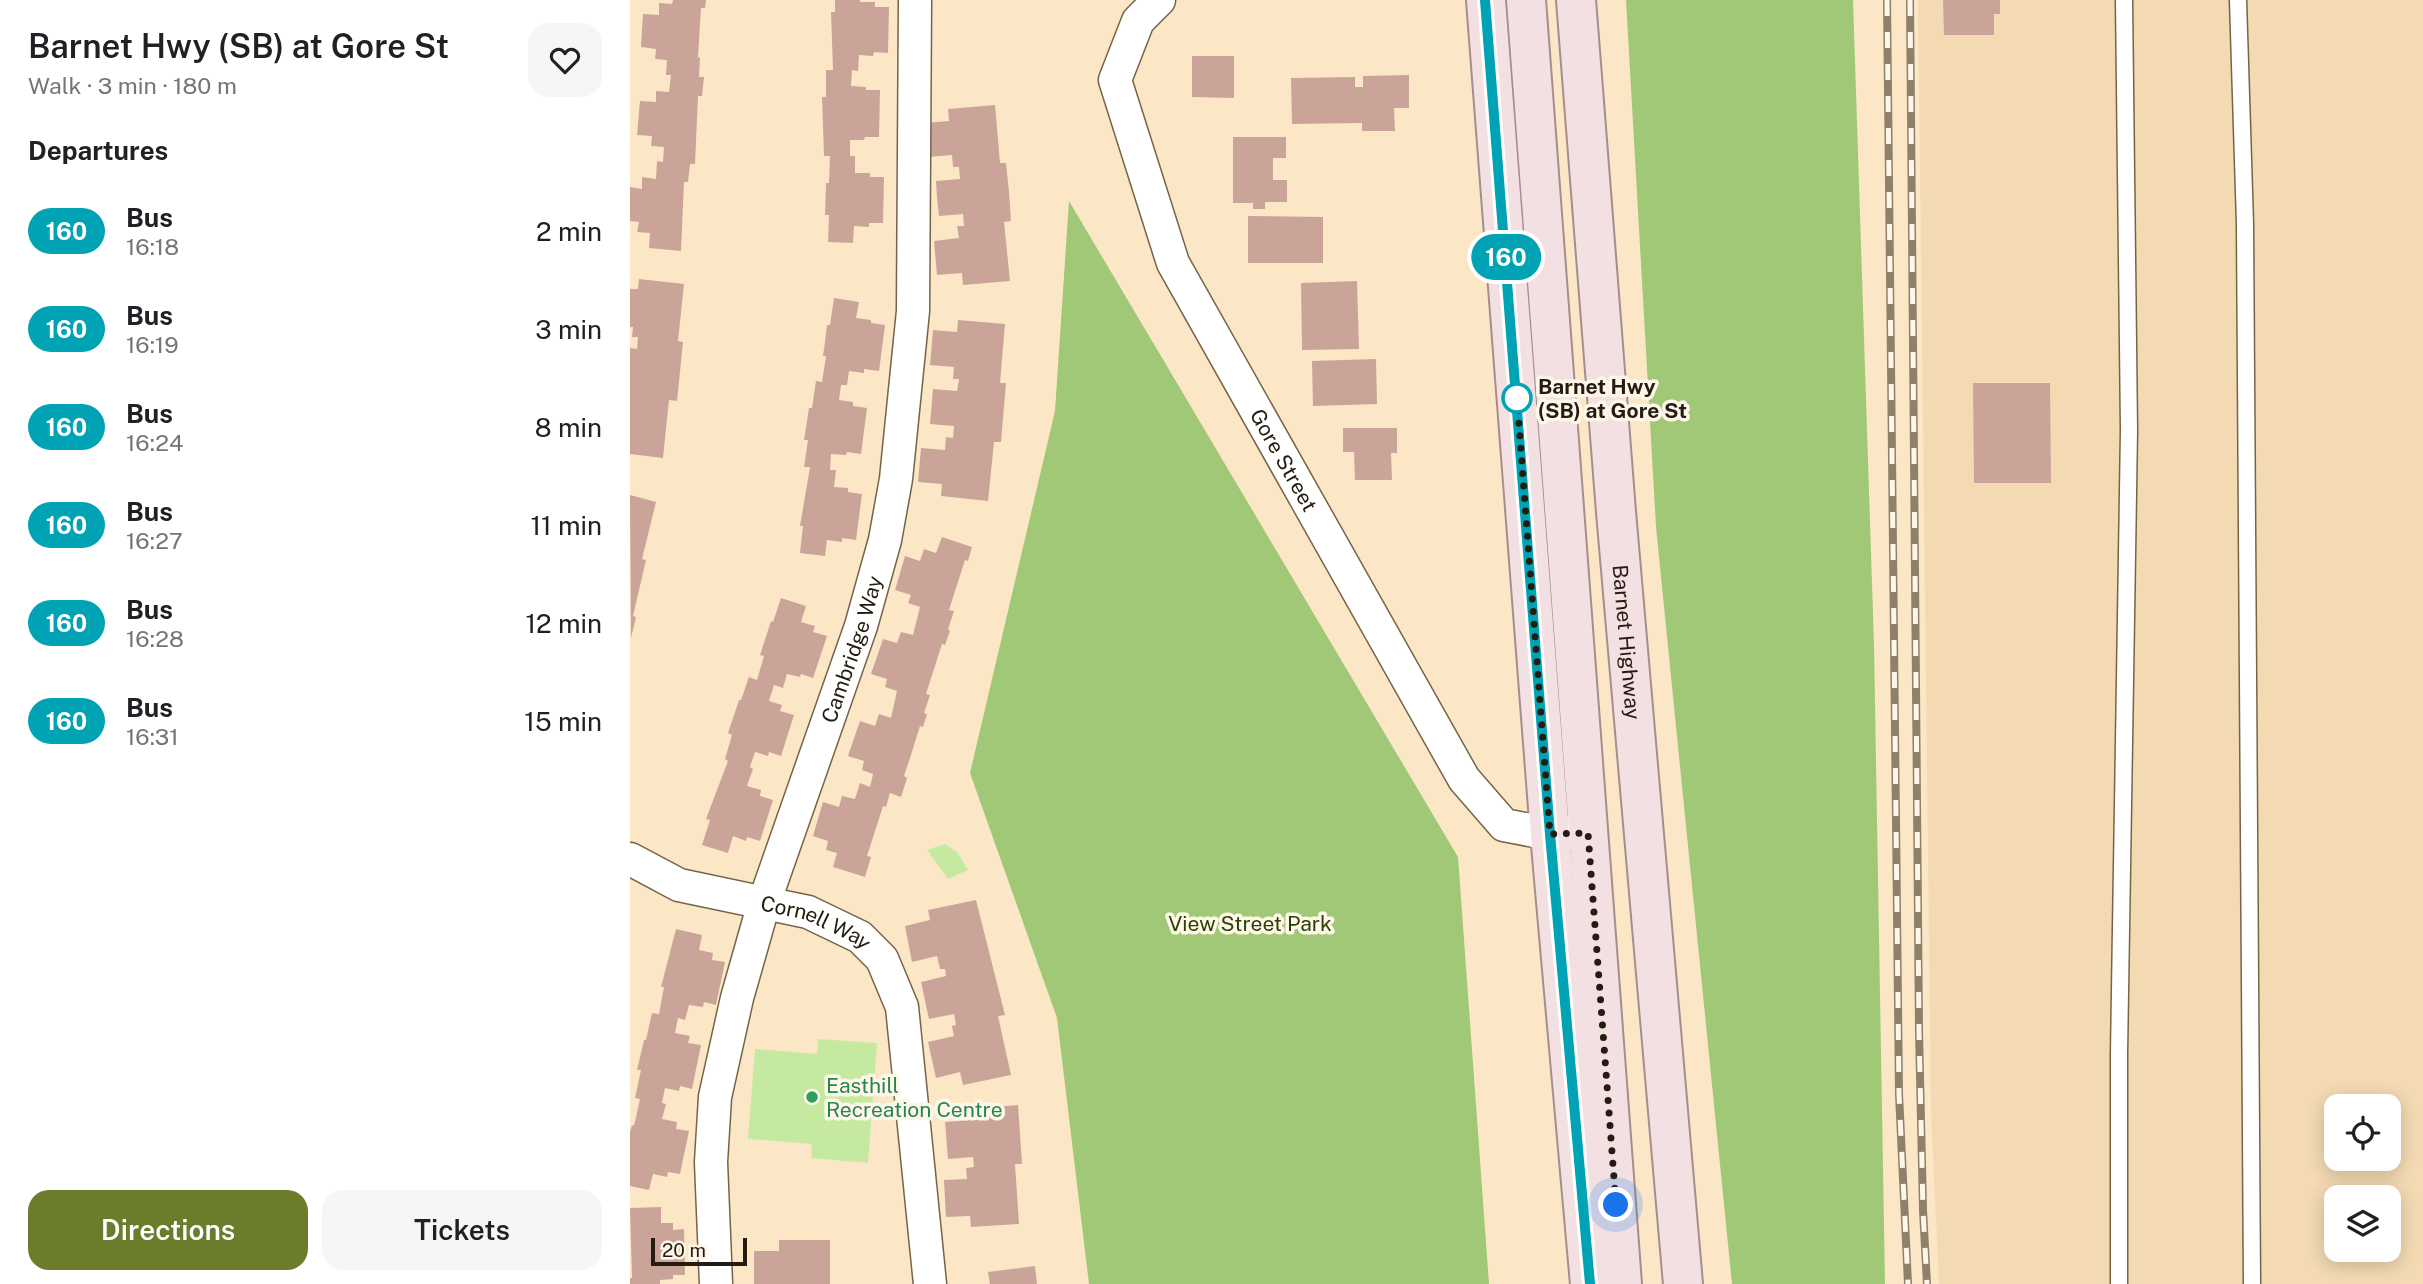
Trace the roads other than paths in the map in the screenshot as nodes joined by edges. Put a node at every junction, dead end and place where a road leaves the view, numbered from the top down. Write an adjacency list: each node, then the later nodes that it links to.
1 (915, 0): 11 (street, Cambridge Way)
2 (1159, 0): 9 (street, Gore Street)
3 (1486, 0): 9 (main road)
4 (1526, 0): 8 (main road)
5 (1576, 0): 16 (main road, Barnet Highway)
6 (2124, 0): 17 (lane)
7 (2238, 0): 18 (lane)
8 (1588, 833): 9 (street, Gore Street); 15 (main road)
9 (1550, 834): 14 (main road)
10 (630, 859): 11 (street, Cornell Way)
11 (765, 903): 12 (street, Cambridge Way); 13 (street, Cornell Way)
12 (716, 1284)
13 (930, 1284)
14 (1590, 1284)
15 (1622, 1284)
16 (1683, 1284)
17 (2119, 1284)
18 (2252, 1284)

